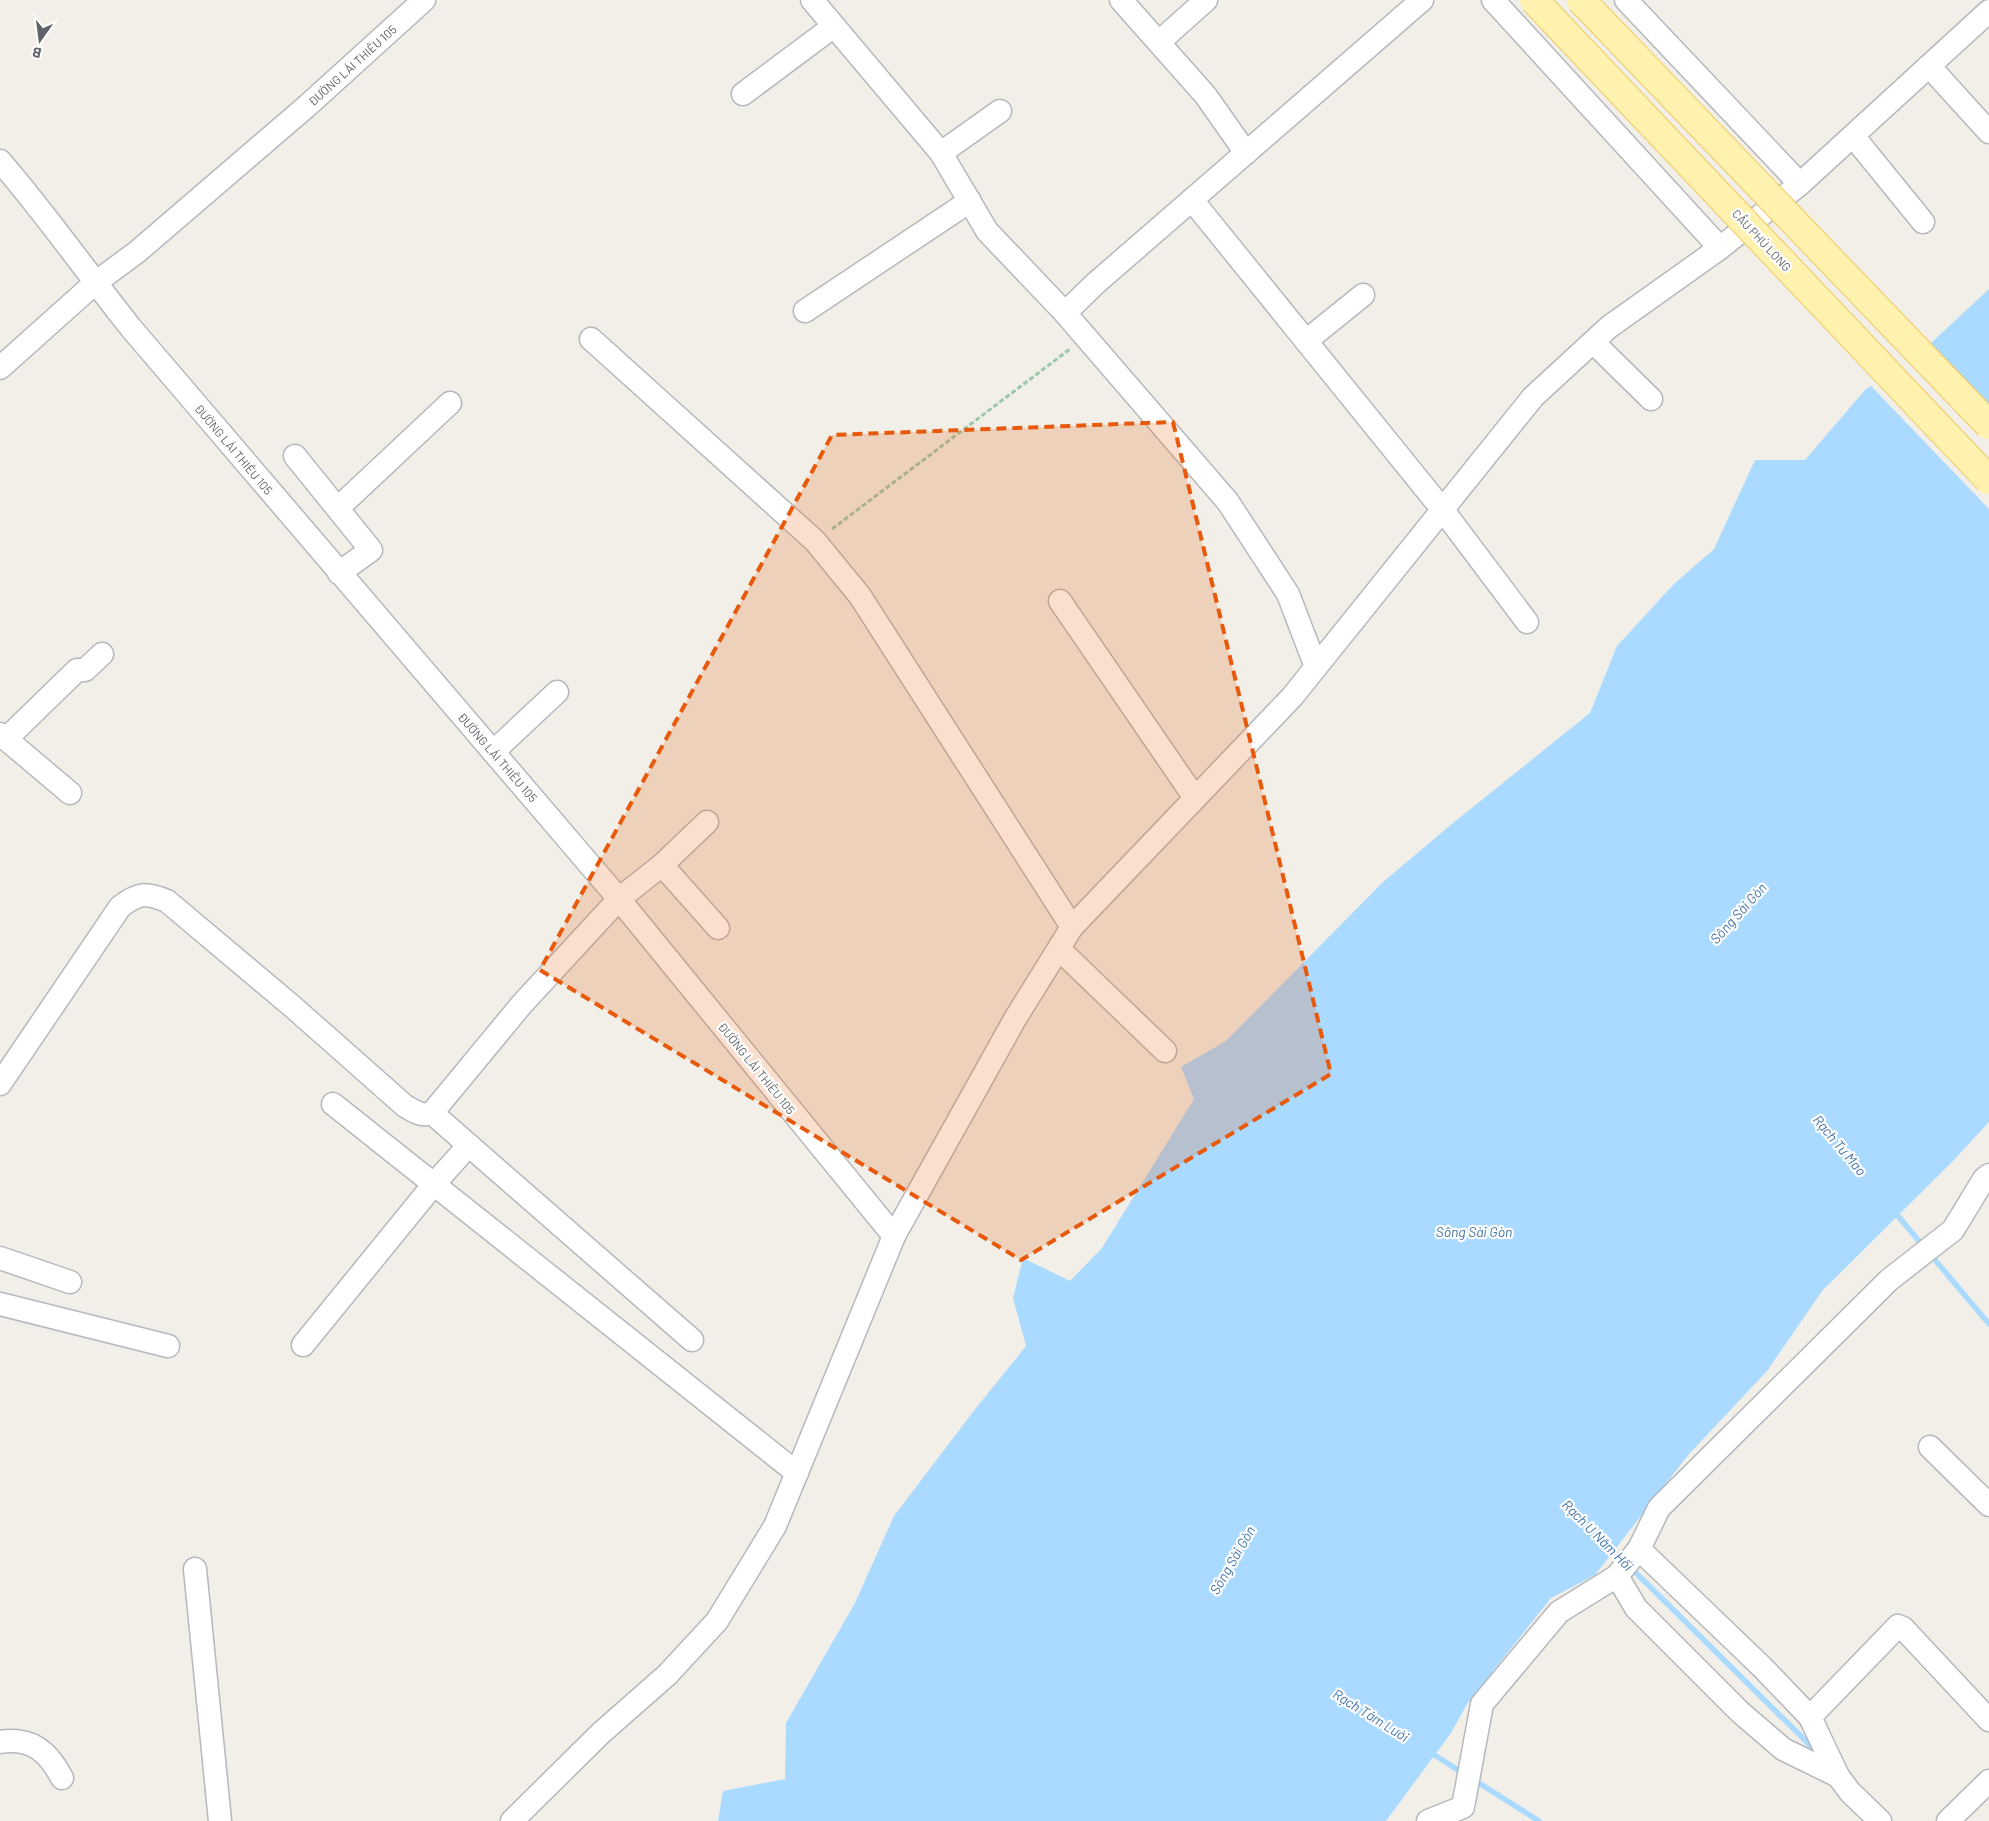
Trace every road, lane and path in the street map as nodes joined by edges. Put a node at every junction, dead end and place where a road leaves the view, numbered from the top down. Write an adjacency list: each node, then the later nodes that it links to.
1 (424, 0): 26 (street, ĐƯỜNG LÁI THIÊU 105)
2 (812, 0): 11 (street)
3 (1121, 0): 12 (street)
4 (1206, 0): 12 (street)
5 (1422, 0): 19 (street)
6 (1493, 0): 25 (street)
7 (1534, 0): 39 (main road, CẦU PHÚ LONG, bridge)
8 (1582, 0): 37 (main road, bridge)
9 (1626, 0): 21 (street)
10 (1989, 12): 13 (street)
11 (834, 26): 14 (street); 18 (street)
12 (1159, 42): 19 (street)
13 (1929, 66): 16 (street); 17 (street)
14 (743, 94)
15 (1000, 112): 18 (street)
16 (1989, 132)
17 (1853, 136): 21 (street); 24 (street)
18 (941, 153): 23 (street)
19 (1246, 153): 22 (street)
20 (0, 161): 26 (street, ĐƯỜNG LÁI THIÊU 105)
21 (1800, 184): 25 (street)
22 (1192, 200): 29 (street); 32 (street)
23 (970, 201): 28 (street); 29 (street)
24 (1923, 222)
25 (1720, 248): 33 (street)
26 (95, 283): 34 (street); 43 (street, ĐƯỜNG LÁI THIÊU 105)
27 (1363, 295): 32 (street)
28 (805, 311)
29 (1065, 313): 30 (street)
30 (1086, 337): 42 (path); 47 (street)
31 (591, 338): 42 (street)
32 (1306, 341): 41 (street)
33 (1593, 342): 35 (street); 41 (street)
34 (0, 368)
35 (1651, 399)
36 (450, 402): 40 (street)
37 (1989, 425)
38 (295, 456): 40 (street)
39 (1989, 480)
40 (338, 508): 43 (street)
41 (1442, 509): 45 (street); 47 (street)
42 (815, 542): 56 (street)
43 (339, 573): 50 (street, ĐƯỜNG LÁI THIÊU 105)
44 (1060, 602): 52 (street)
45 (1527, 622)
46 (102, 654): 49 (street)
47 (1316, 667): 52 (street)
48 (557, 692): 50 (street)
49 (3, 737): 51 (street)
50 (500, 745): 55 (street, ĐƯỜNG LÁI THIÊU 105)
51 (70, 794)
52 (1195, 798): 56 (street)
53 (707, 822): 54 (street)
54 (662, 865): 55 (street); 57 (street)
55 (620, 899): 62 (street); 66 (street, ĐƯỜNG LÁI THIÊU 105)
56 (1072, 927): 58 (street)
57 (718, 928)
58 (1059, 949): 59 (street); 66 (street)
59 (1166, 1051)
60 (0, 1084): 62 (street)
61 (333, 1104): 65 (street)
62 (432, 1113): 63 (street)
63 (464, 1151): 65 (street); 70 (street)
64 (1989, 1175): 76 (street)
65 (438, 1180): 71 (street); 74 (street)
66 (894, 1236): 74 (street)
67 (0, 1258): 68 (street)
68 (70, 1282)
69 (0, 1304): 72 (street)
70 (692, 1340)
71 (303, 1345)
72 (168, 1346)
73 (1930, 1447): 75 (street)
74 (797, 1473): 86 (street)
75 (1989, 1505)
76 (1637, 1551): 78 (street); 79 (street)
77 (195, 1570): 85 (street)
78 (1618, 1575): 82 (street); 87 (street)
79 (1810, 1717): 80 (street); 82 (street)
80 (1989, 1720)
81 (0, 1742): 83 (street)
82 (1838, 1776): 88 (street)
83 (62, 1778)
84 (1989, 1781): 89 (street)
85 (220, 1821)
86 (512, 1821)
87 (1428, 1821)
88 (1880, 1821)
89 (1948, 1821)

